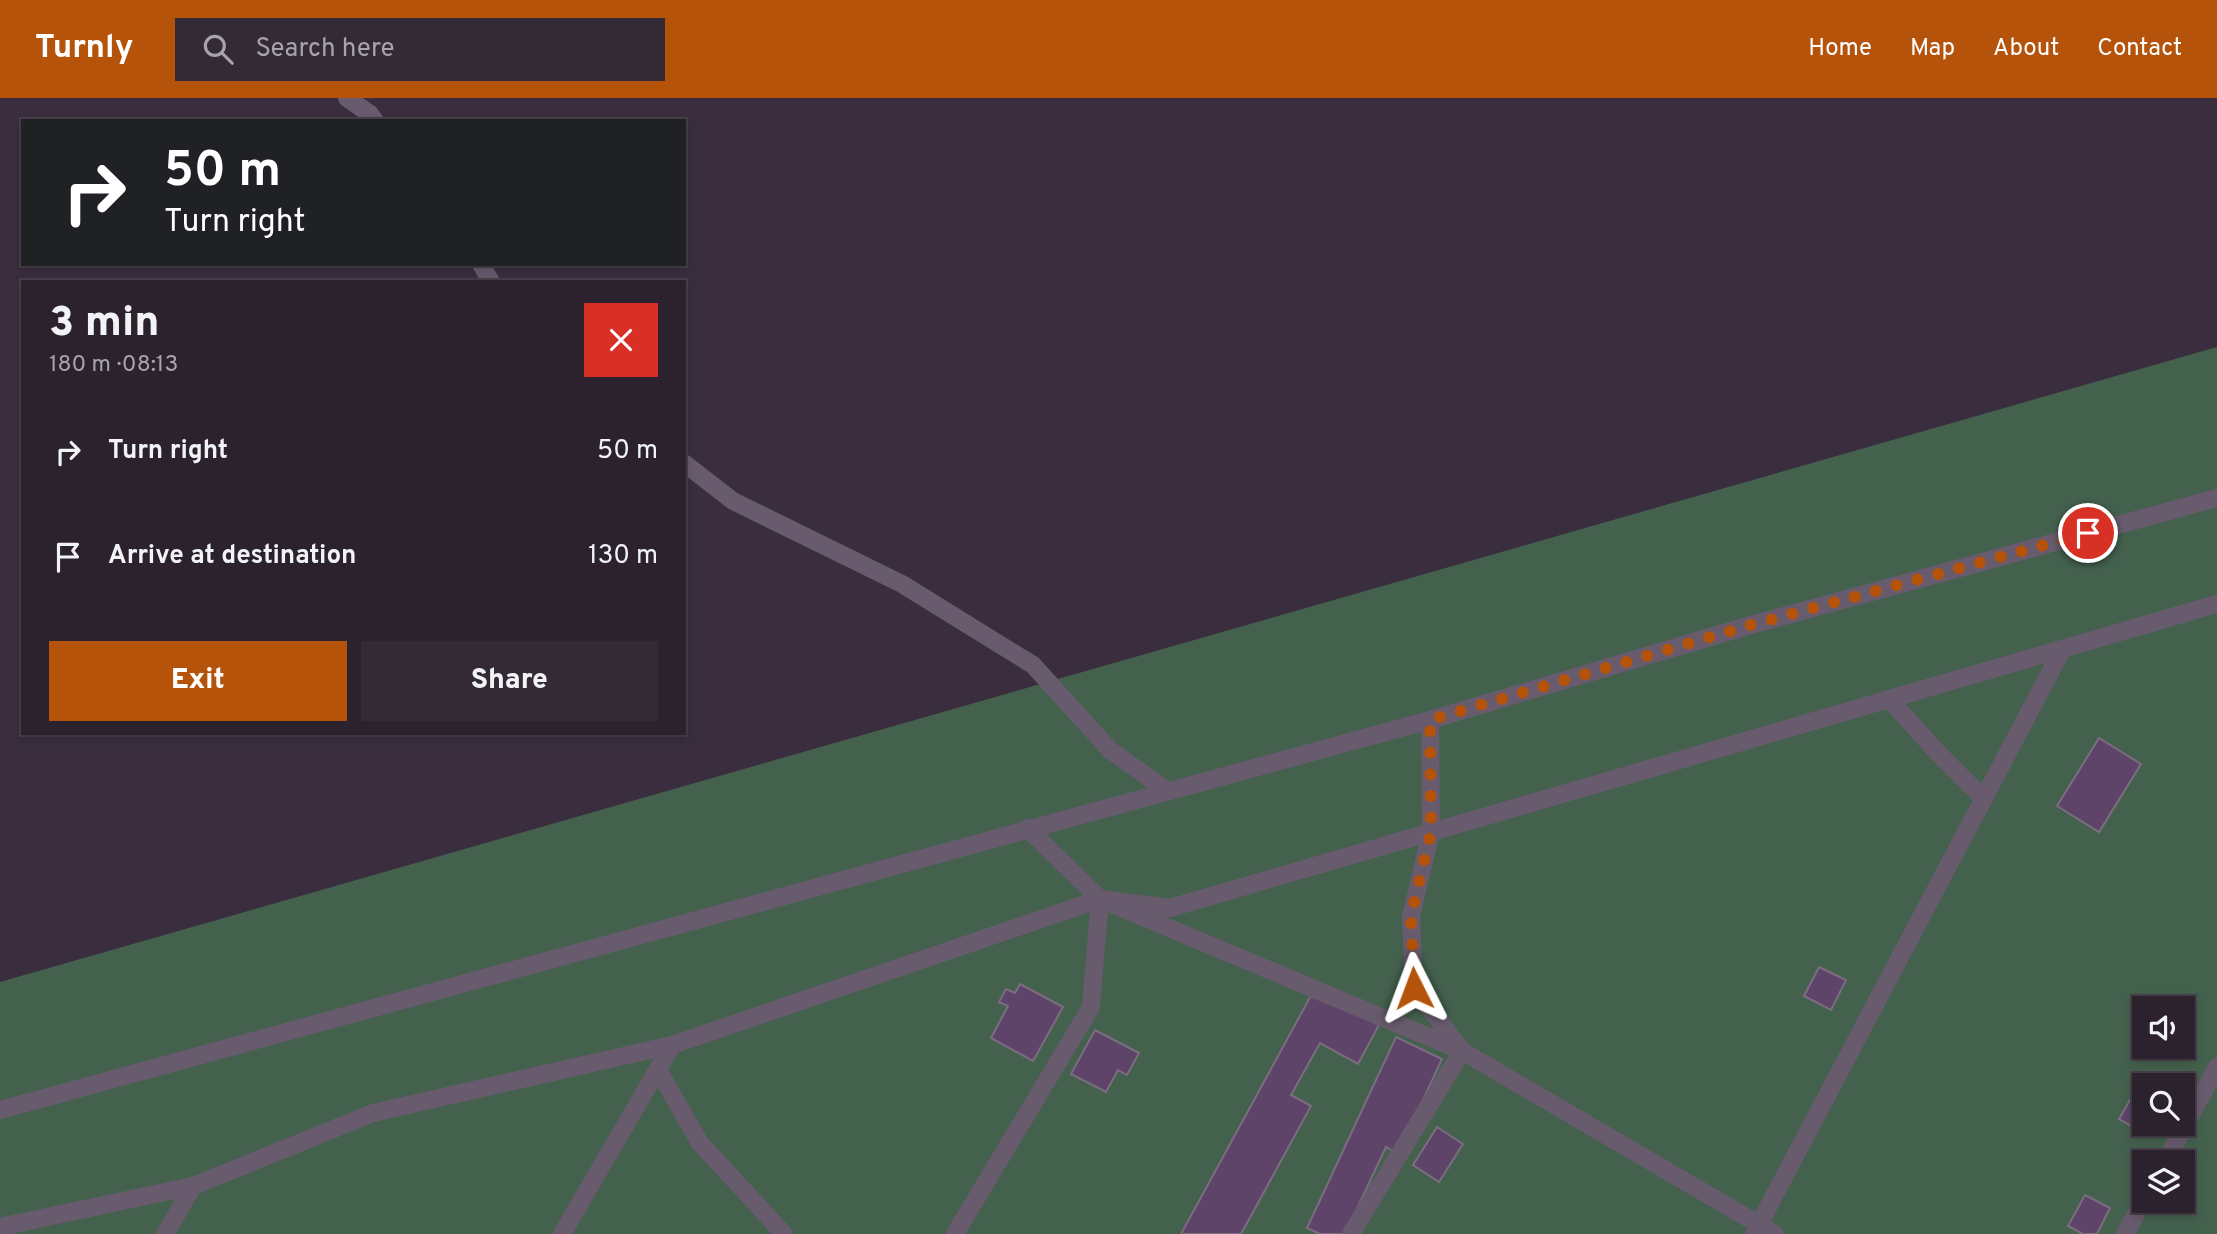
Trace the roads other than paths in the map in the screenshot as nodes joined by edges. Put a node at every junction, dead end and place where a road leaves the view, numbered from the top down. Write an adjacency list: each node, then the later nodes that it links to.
1 (347, 98): 2 (street)
2 (374, 119)
3 (686, 465): 9 (street)
4 (2217, 498): 8 (street)
5 (2217, 604): 6 (street)
6 (2062, 650): 7 (street); 10 (street)
7 (1890, 700): 10 (street); 12 (street)
8 (1430, 720): 9 (street); 12 (street)
9 (1166, 790): 11 (street)
10 (1984, 799): 23 (street)
11 (1027, 828): 13 (street); 18 (street)
12 (1431, 832): 13 (street); 15 (street)
13 (1100, 899): 14 (street); 15 (street); 27 (street)
14 (672, 1045): 17 (street); 20 (street)
15 (1462, 1051): 23 (street); 28 (street)
16 (2217, 1067): 19 (street)
17 (658, 1070): 25 (street); 26 (street)
18 (0, 1110)
19 (2172, 1150)
20 (193, 1185): 22 (street); 24 (street)
21 (2137, 1213): 29 (street)
22 (0, 1227)
23 (1763, 1231)
24 (165, 1234)
25 (562, 1234)
26 (784, 1234)
27 (955, 1234)
28 (1352, 1234)
29 (2125, 1234)

